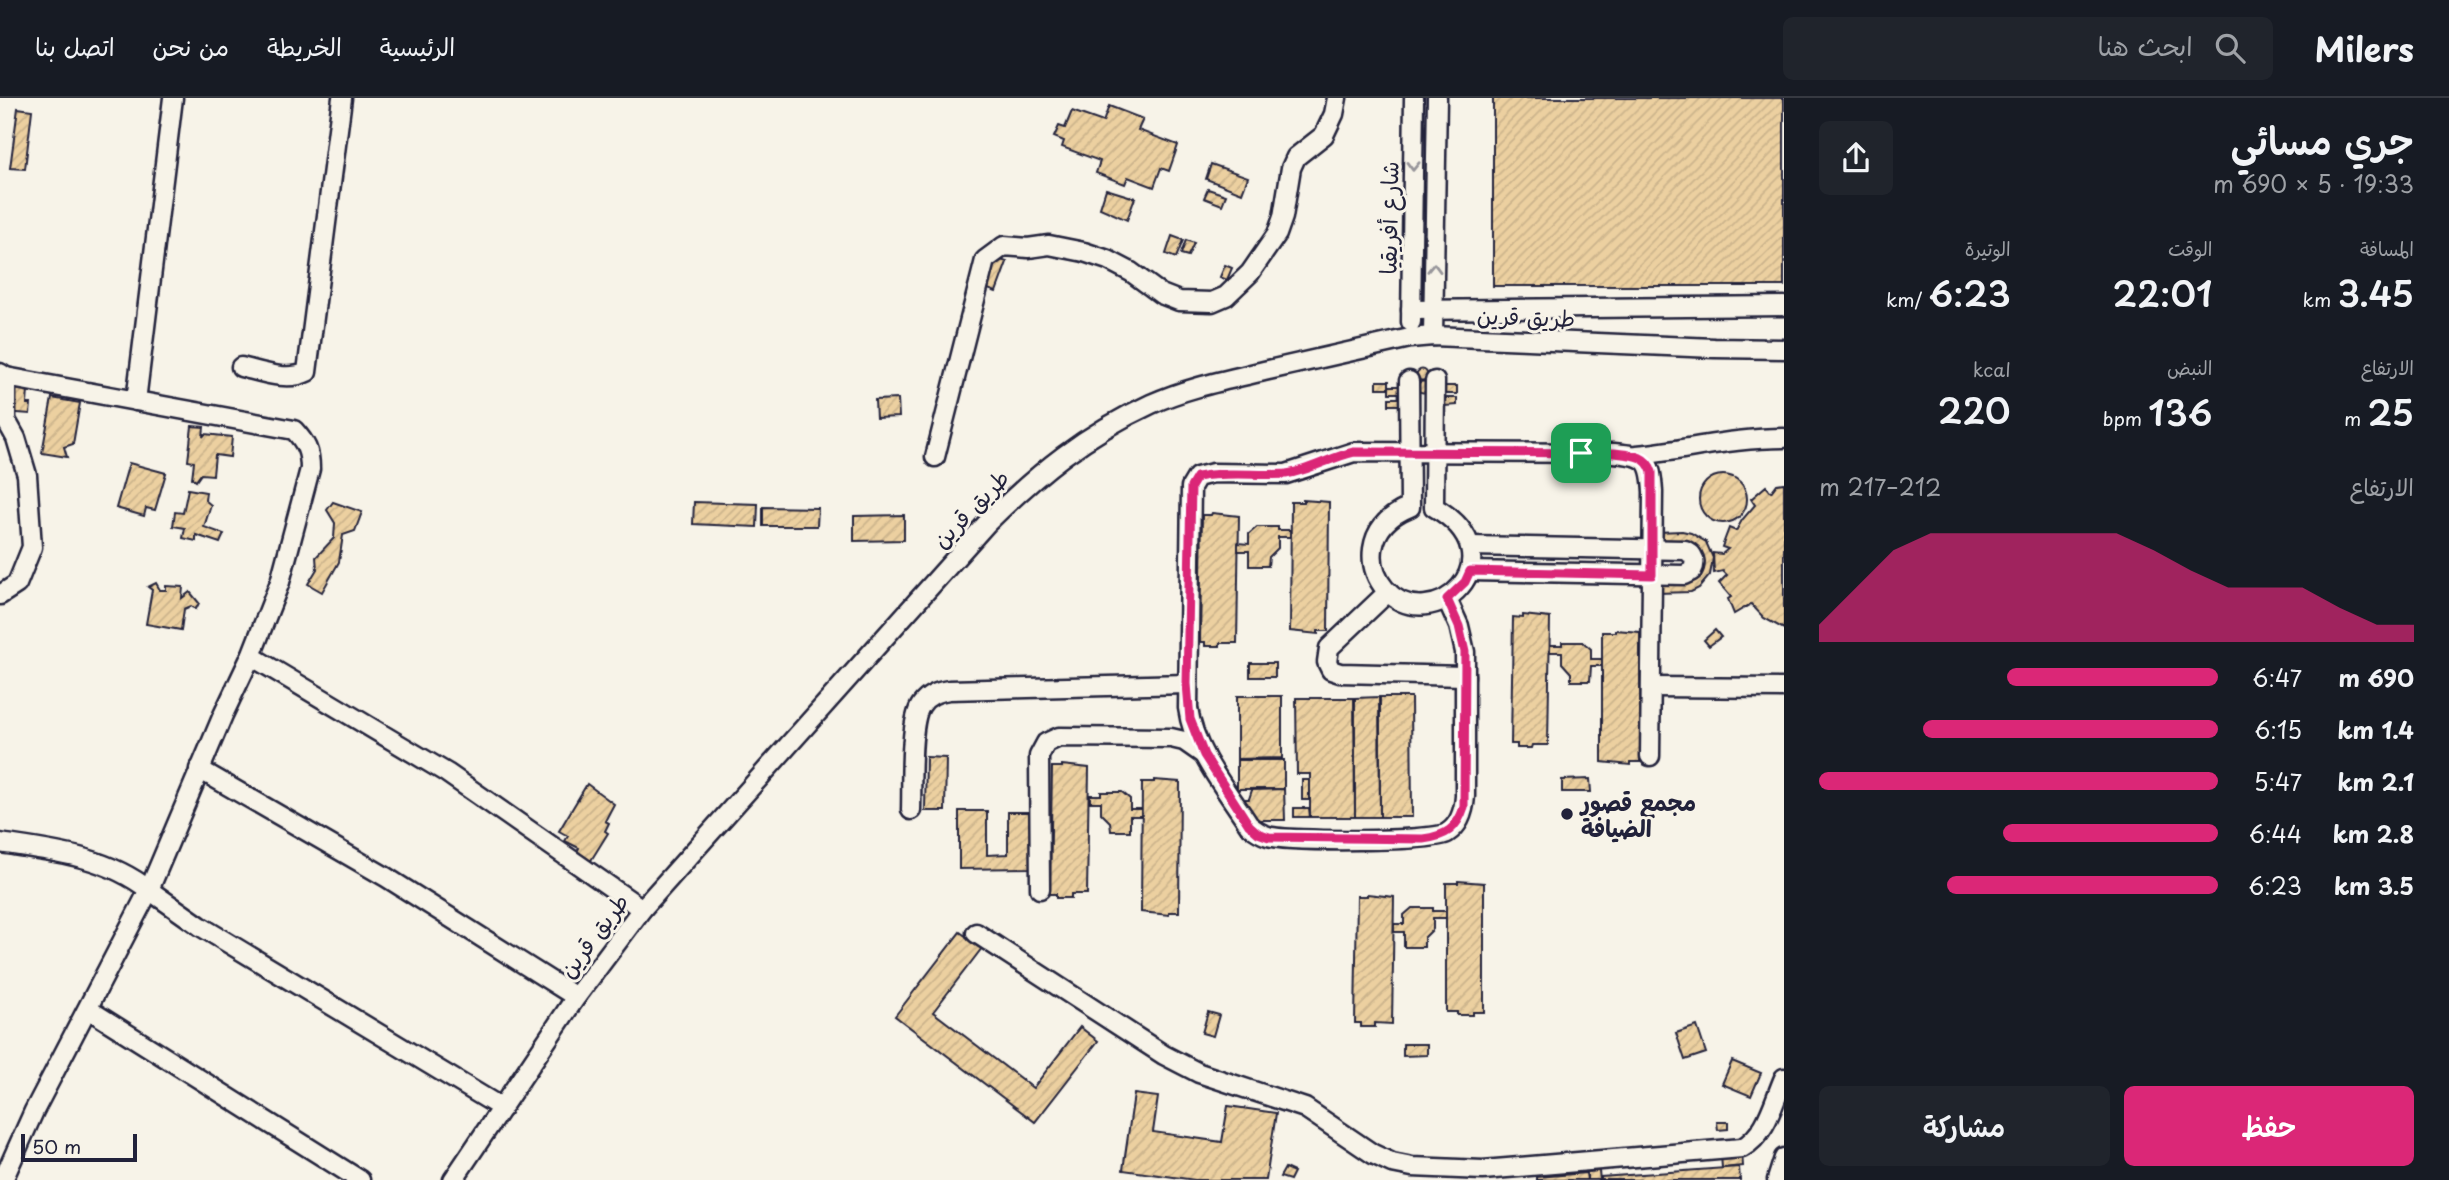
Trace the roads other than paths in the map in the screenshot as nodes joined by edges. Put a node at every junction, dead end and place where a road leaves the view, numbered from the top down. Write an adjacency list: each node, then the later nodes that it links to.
1 (173, 98): 16 (street)
2 (342, 98): 12 (street)
3 (1337, 98): 22 (street)
4 (1414, 98): 7 (street, شارع أفريقيا, one-way to 7)
5 (1437, 98): 8 (street, شارع أفريقيا, one-way to 5)
6 (1784, 306): 8 (street)
7 (1411, 310): 8 (street); 10 (street, شارع أفريقيا)
8 (1434, 310): 9 (street, شارع أفريقيا)
9 (1433, 336): 10 (street, طريق قرين); 11 (street, طريق قرين)
10 (1410, 338): 44 (street, طريق قرين)
11 (1784, 349)
12 (241, 367)
13 (3, 375): 16 (street); 17 (street)
14 (1409, 381): 19 (street)
15 (1436, 381): 20 (street)
16 (136, 401): 32 (street)
17 (3, 420): 30 (street)
18 (1784, 438): 21 (street)
19 (1409, 452): 20 (street); 23 (street); 34 (street)
20 (1435, 452): 21 (street); 24 (street)
21 (1637, 455): 26 (street)
22 (935, 457)
23 (1410, 507): 24 (street); 29 (street)
24 (1434, 507): 25 (street)
25 (1470, 546): 26 (street); 27 (street)
26 (1653, 550): 28 (street); 28 (street)
27 (1470, 571): 28 (street); 31 (street)
28 (1652, 575): 35 (street)
29 (1388, 592): 31 (street); 33 (street)
30 (0, 595)
31 (1447, 599): 33 (street)
32 (251, 656): 39 (street); 44 (street)
33 (1465, 676): 37 (street)
34 (1187, 684): 37 (street); 40 (street)
35 (1651, 687): 36 (street); 38 (street)
36 (1784, 688)
37 (1204, 755): 42 (street)
38 (1650, 756)
39 (199, 769): 43 (street); 46 (street)
40 (911, 810)
41 (0, 843): 43 (street)
42 (1040, 889)
43 (149, 890): 47 (street); 49 (street)
44 (642, 909): 46 (street, طريق قرين)
45 (976, 933): 48 (street)
46 (576, 997): 49 (street, طريق قرين)
47 (88, 1009): 51 (street); 52 (street)
48 (1784, 1078)
49 (502, 1108): 53 (street, طريق قرين)
50 (1784, 1158): 54 (street)
51 (4, 1180)
52 (359, 1180)
53 (453, 1180)
54 (1777, 1180)

